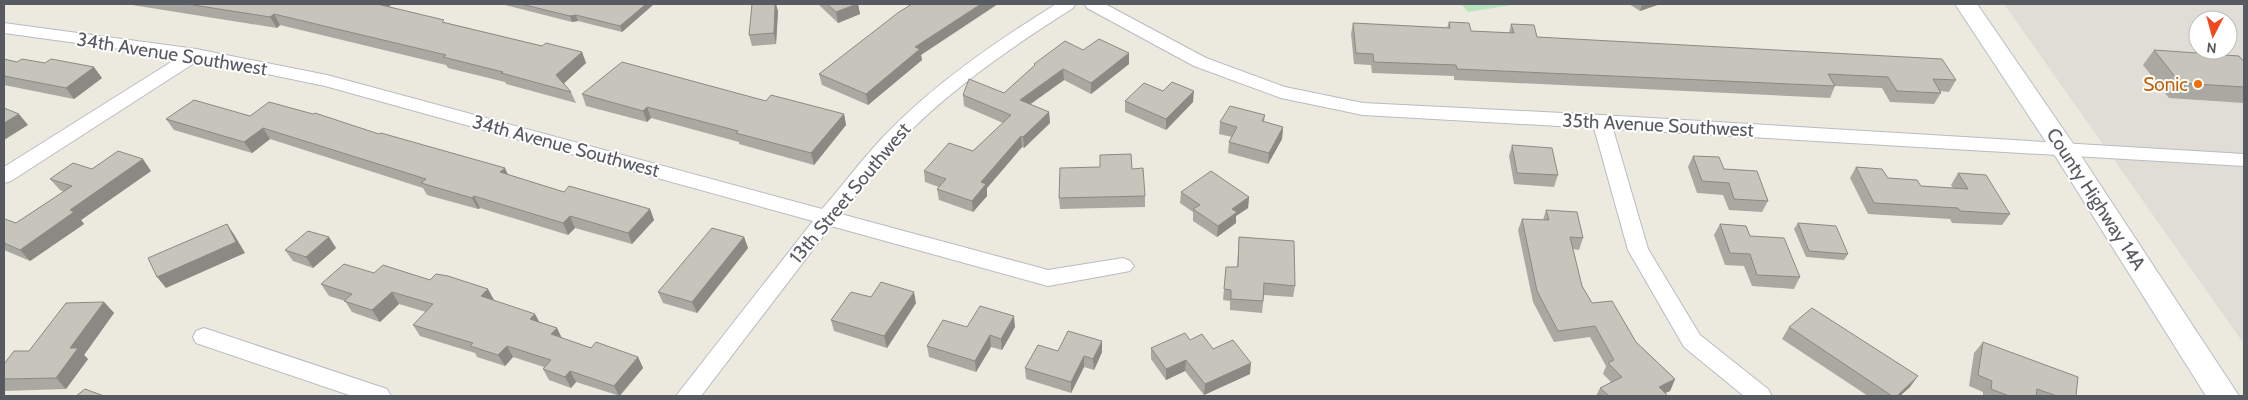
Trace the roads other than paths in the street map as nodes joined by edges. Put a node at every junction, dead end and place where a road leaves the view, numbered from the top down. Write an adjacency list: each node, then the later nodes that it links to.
1 (1067, 4): 10 (street, 13th Street Southwest)
2 (1093, 4): 6 (street, 35th Avenue Southwest)
3 (1966, 4): 7 (main road, County Highway 14A)
4 (4, 28): 5 (street, 34th Avenue Southwest)
5 (196, 54): 9 (street); 10 (street, 34th Avenue Southwest)
6 (1602, 121): 7 (street, 35th Avenue Southwest); 15 (street)
7 (2063, 148): 8 (street, 35th Avenue Southwest); 16 (main road, County Highway 14A)
8 (2244, 160)
9 (4, 176)
10 (827, 216): 11 (street, 34th Avenue Southwest); 14 (street, 13th Street Southwest)
11 (1122, 266)
12 (204, 337): 13 (street)
13 (379, 396)
14 (688, 396)
15 (1760, 396)
16 (2223, 396)

